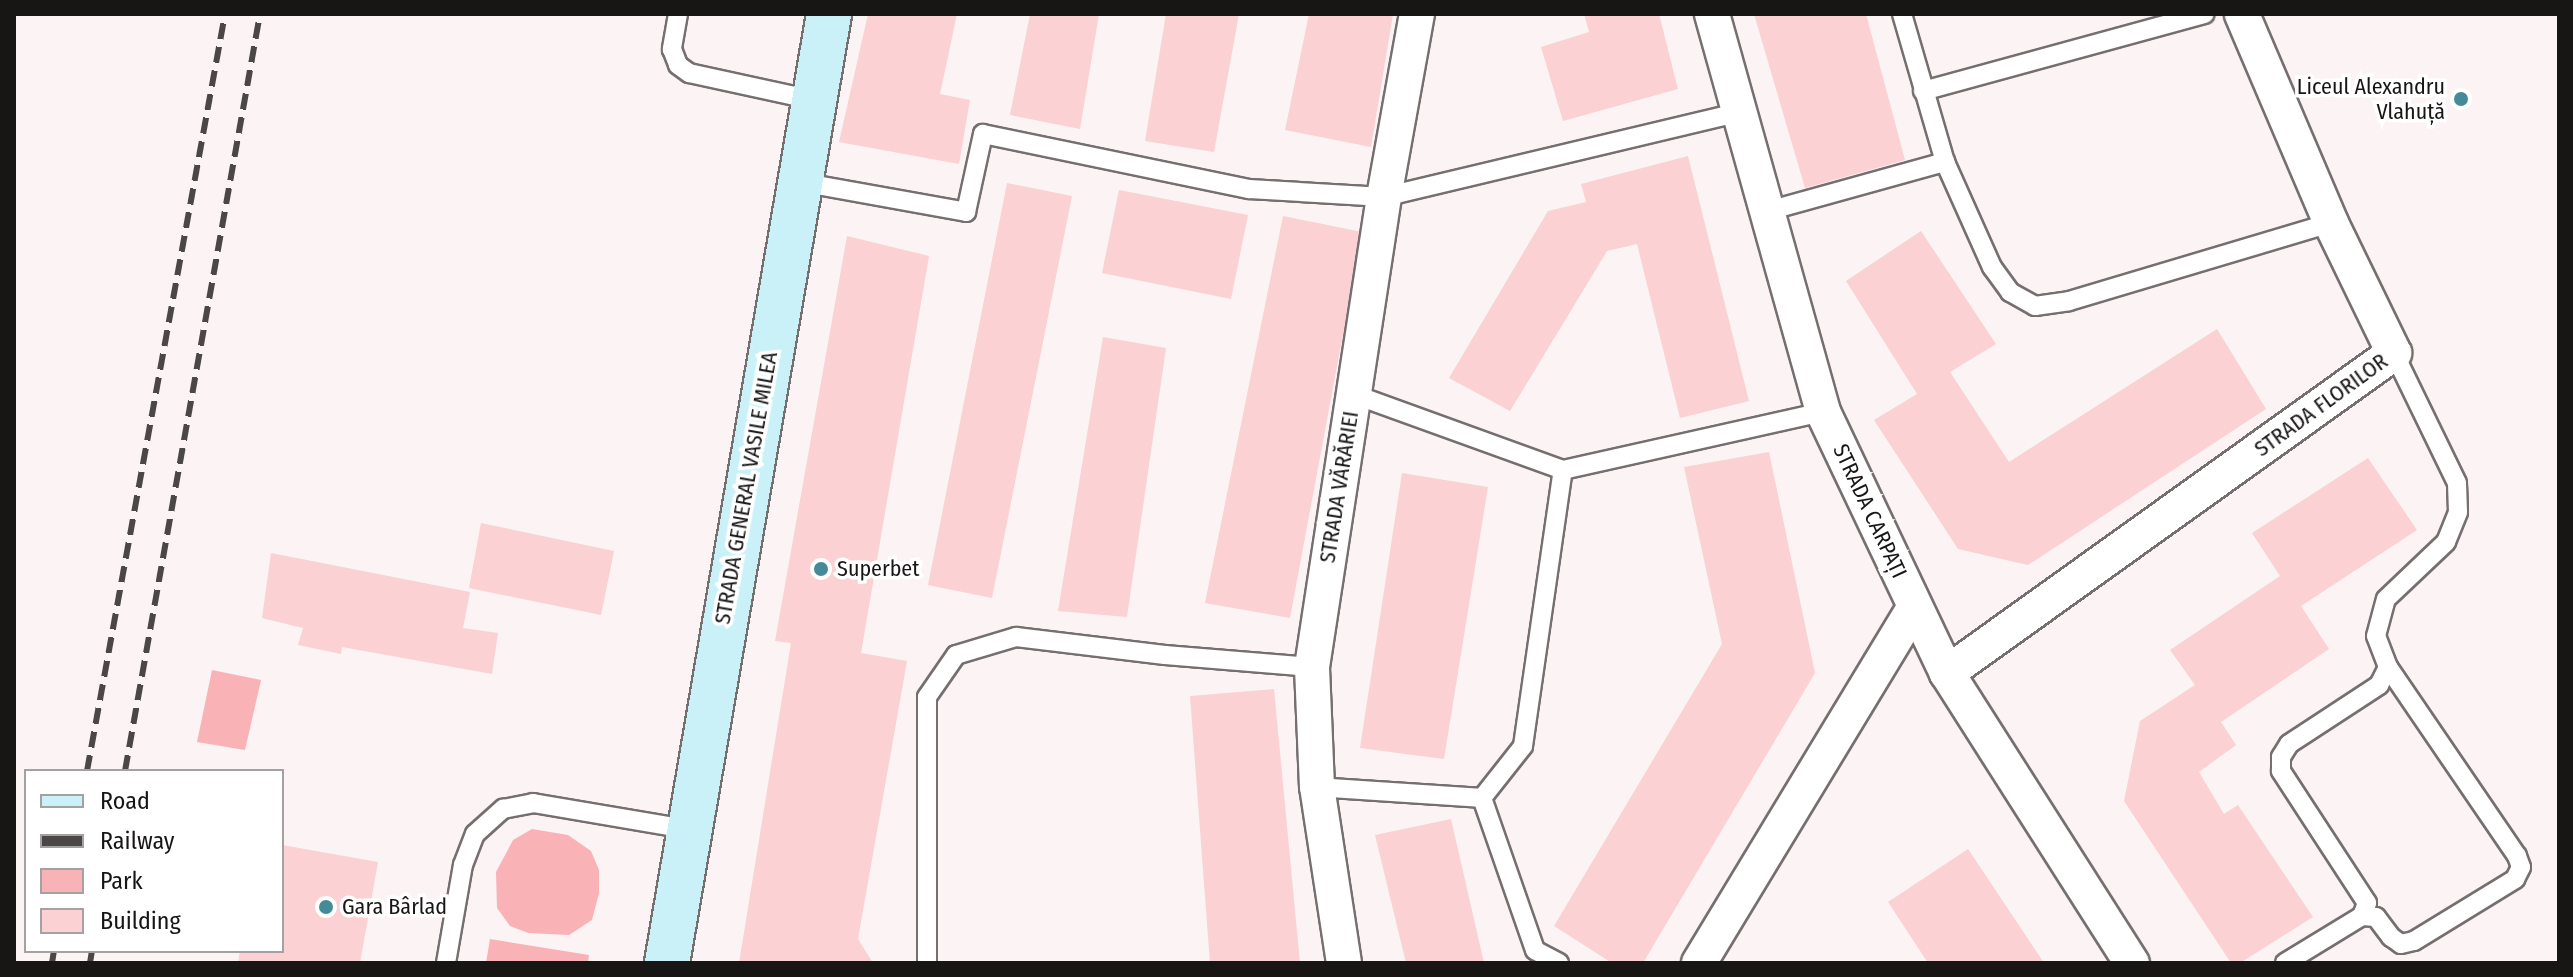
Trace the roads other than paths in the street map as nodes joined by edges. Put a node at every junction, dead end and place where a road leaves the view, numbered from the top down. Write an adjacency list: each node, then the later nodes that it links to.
1 (678, 14): 9 (lane)
2 (829, 14): 9 (main road, STRADA GENERAL VASILE MILEA)
3 (1417, 14): 13 (street, STRADA VĂRĂRIEI)
4 (1712, 14): 10 (street, STRADA CARPAȚI)
5 (1902, 14): 8 (lane)
6 (2205, 14): 8 (lane)
7 (2242, 14): 15 (street, STRADA FLORILOR)
8 (1923, 91): 11 (lane)
9 (813, 100): 12 (main road, STRADA GENERAL VASILE MILEA)
10 (1737, 113): 13 (lane); 14 (street, STRADA CARPAȚI)
11 (1945, 162): 14 (lane); 15 (lane)
12 (799, 182): 13 (lane); 26 (main road, STRADA GENERAL VASILE MILEA)
13 (1384, 197): 17 (street, STRADA VĂRĂRIEI)
14 (1768, 211): 18 (street, STRADA CARPAȚI)
15 (2331, 223): 16 (street, STRADA FLORILOR)
16 (2394, 353): 22 (lane); 23 (street, STRADA FLORILOR)
17 (1353, 394): 19 (lane); 21 (street, STRADA VĂRĂRIEI)
18 (1823, 412): 19 (lane); 20 (street, STRADA CARPAȚI)
19 (1563, 470): 25 (lane)
20 (1914, 608): 23 (street, STRADA CARPAȚI); 33 (street)
21 (1312, 667): 24 (street, STRADA VĂRĂRIEI); 30 (lane)
22 (2388, 667): 27 (lane); 27 (lane)
23 (1947, 673): 34 (street, STRADA CARPAȚI)
24 (1317, 787): 25 (lane); 31 (street, STRADA VĂRĂRIEI)
25 (1482, 798): 32 (lane)
26 (687, 829): 28 (lane); 29 (main road, STRADA GENERAL VASILE MILEA)
27 (2362, 916): 35 (lane)
28 (446, 963)
29 (667, 963)
30 (927, 963)
31 (1344, 963)
32 (1559, 963)
33 (1699, 963)
34 (2132, 963)
35 (2285, 963)

